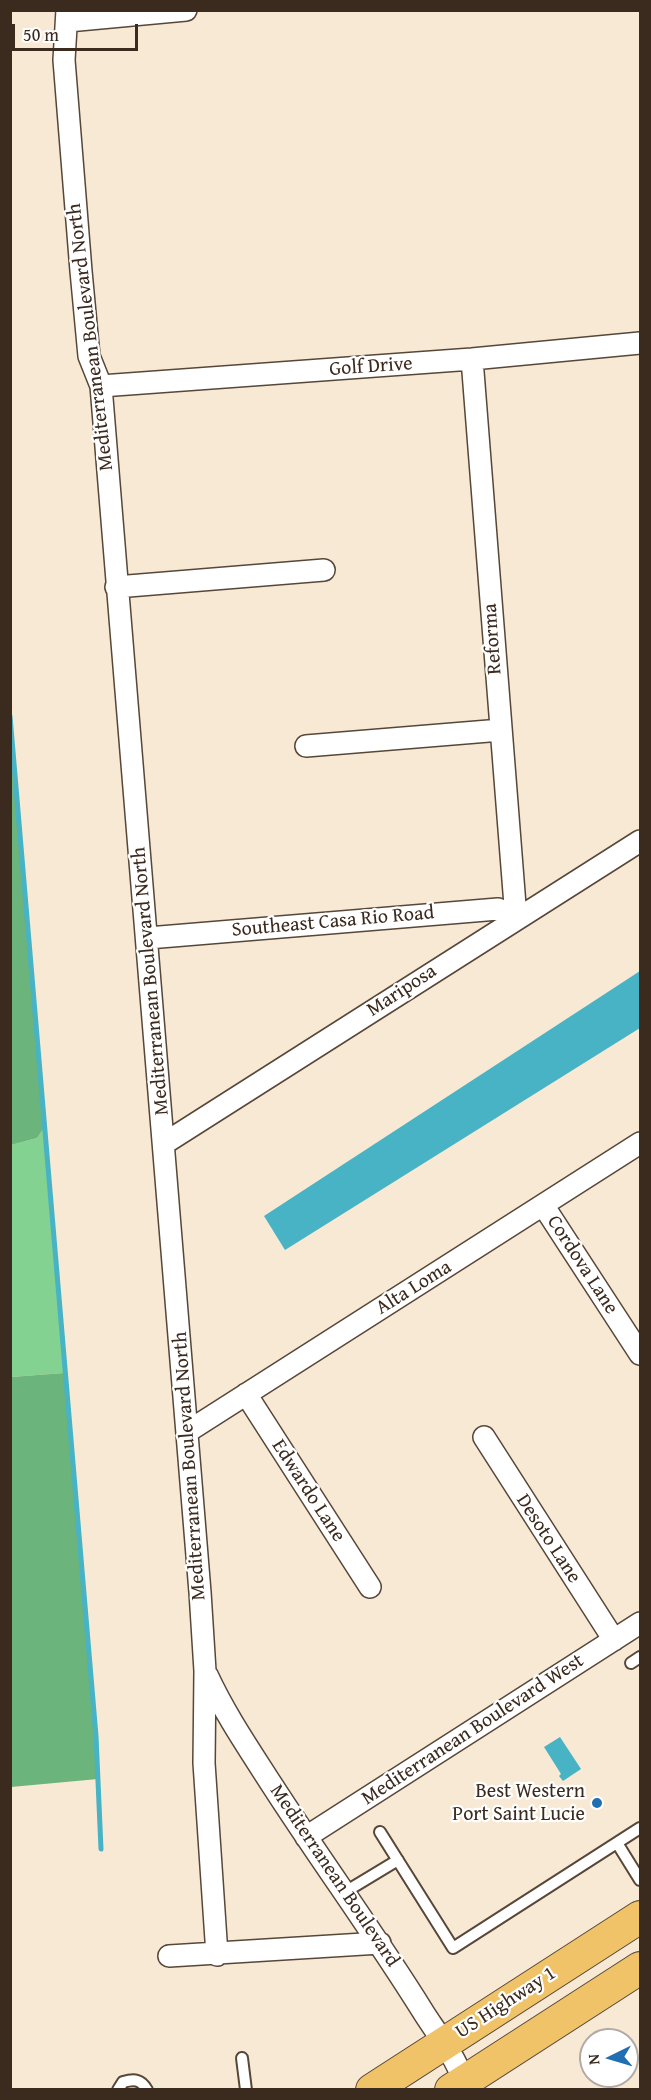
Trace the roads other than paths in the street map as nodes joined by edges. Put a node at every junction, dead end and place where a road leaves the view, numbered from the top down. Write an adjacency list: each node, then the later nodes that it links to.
1 (186, 10): 2 (street)
2 (67, 16): 5 (street, Mediterranean Boulevard North)
3 (640, 343): 4 (street, Golf Drive)
4 (472, 360): 5 (street, Golf Drive); 8 (street, Reforma)
5 (101, 386): 7 (street, Mediterranean Boulevard North)
6 (324, 570): 7 (street)
7 (116, 587): 12 (street, Mediterranean Boulevard North)
8 (501, 730): 9 (street); 11 (street, Reforma)
9 (306, 746)
10 (640, 841): 11 (street, Mariposa)
11 (516, 918): 12 (street, Southeast Casa Rio Road); 13 (street, Mariposa)
12 (148, 938): 13 (street, Mediterranean Boulevard North)
13 (165, 1143): 18 (street, Mediterranean Boulevard North)
14 (640, 1143): 15 (street, Alta Loma)
15 (543, 1206): 16 (street, Cordova Lane); 17 (street, Alta Loma)
16 (640, 1354)
17 (246, 1394): 18 (street, Alta Loma); 20 (street, Edwardo Lane)
18 (187, 1432): 23 (street, Mediterranean Boulevard North)
19 (484, 1437): 22 (street, Desoto Lane)
20 (370, 1587)
21 (640, 1623): 22 (street, Mediterranean Boulevard West)
22 (614, 1640): 26 (street, Mediterranean Boulevard West)
23 (205, 1671): 26 (street, Mediterranean Boulevard); 33 (street, Mediterranean Boulevard North)
24 (640, 1828): 27 (lane)
25 (380, 1832): 28 (lane)
26 (306, 1837): 30 (street, Mediterranean Boulevard)
27 (617, 1843): 28 (lane); 29 (lane)
28 (398, 1860): 30 (lane)
29 (640, 1880)
30 (345, 1892): 32 (street, Mediterranean Boulevard)
31 (640, 1917): 36 (main road, US Highway 1)
32 (380, 1943): 33 (street); 36 (street, Mediterranean Boulevard)
33 (217, 1955): 34 (street)
34 (169, 1956)
35 (640, 1968): 38 (main road)
36 (443, 2043): 38 (street, Mediterranean Boulevard); 42 (main road, US Highway 1)
37 (242, 2058): 41 (lane)
38 (465, 2087)
39 (118, 2090): 40 (lane)
40 (147, 2090)
41 (246, 2090)
42 (372, 2090)

